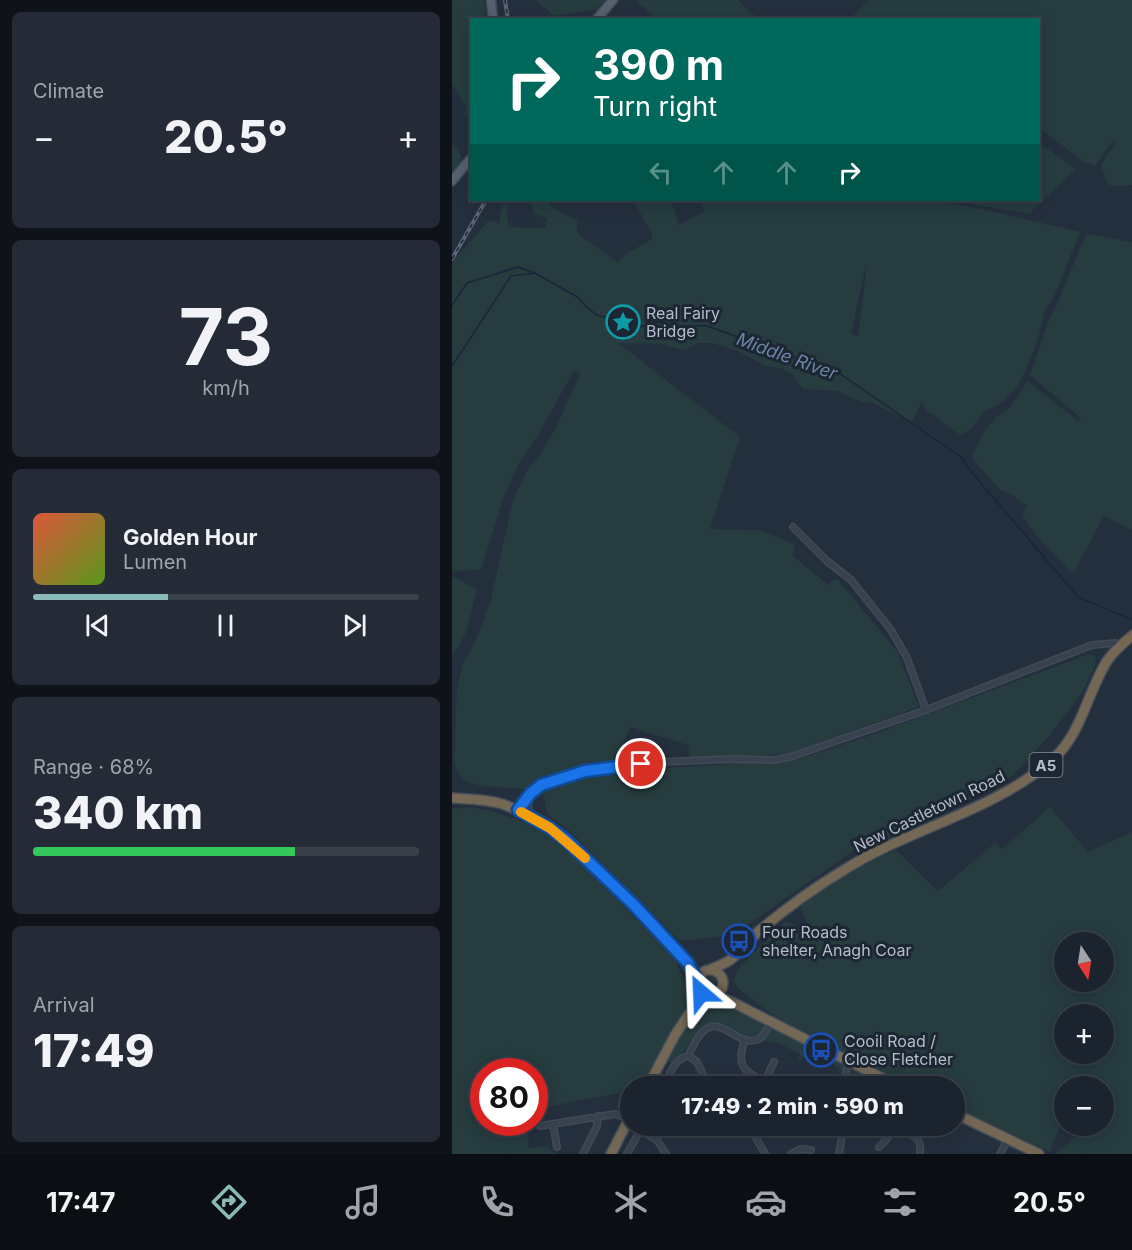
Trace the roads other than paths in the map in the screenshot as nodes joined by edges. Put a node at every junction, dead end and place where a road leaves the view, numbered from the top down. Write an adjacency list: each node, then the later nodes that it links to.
1 (491, 0): 3 (main road)
2 (613, 0): 4 (main road)
3 (493, 18)
4 (598, 18)
5 (470, 159): 6 (main road)
6 (452, 181)
7 (793, 527): 10 (street)
8 (1133, 635): 15 (highway, New Castletown Road / A5)
9 (1115, 643): 10 (street)
10 (926, 710): 11 (street)
11 (530, 794): 13 (street); 14 (street)
12 (452, 798): 13 (highway)
13 (518, 810): 14 (highway)
14 (532, 818): 16 (highway)
15 (730, 960): 17 (highway, A5); 19 (highway, A5)
16 (688, 963): 17 (highway); 18 (highway)
17 (708, 970): 18 (highway); 19 (highway)
18 (697, 980): 20 (highway)
19 (722, 984): 21 (highway); 22 (highway)
20 (699, 991): 21 (highway); 23 (highway)
21 (712, 995): 22 (highway); 23 (highway)
22 (732, 1002): 24 (highway)
23 (696, 1003): 29 (highway)
24 (771, 1022): 25 (street); 27 (highway)
25 (745, 1039): 26 (street); 32 (street)
26 (689, 1056): 30 (street); 31 (street)
27 (848, 1061): 34 (street); 35 (highway)
28 (774, 1062): 33 (street)
29 (653, 1076)
30 (670, 1076)
31 (704, 1076)
32 (754, 1076)
33 (768, 1076)
34 (845, 1076)
35 (877, 1076)
36 (620, 1115): 37 (street)
37 (598, 1116): 39 (street); 54 (street)
38 (965, 1118): 48 (highway)
39 (553, 1124): 40 (street); 51 (street)
40 (548, 1125)
41 (620, 1136): 55 (highway)
42 (636, 1136): 56 (street)
43 (652, 1136): 57 (street)
44 (755, 1136): 58 (street)
45 (842, 1136): 60 (street)
46 (888, 1136): 49 (street)
47 (914, 1136): 61 (street)
48 (1008, 1139): 62 (street); 63 (highway)
49 (886, 1140): 50 (street); 52 (street)
50 (892, 1146)
51 (557, 1147)
52 (879, 1147)
53 (807, 1148): 59 (street)
54 (583, 1154)
55 (611, 1154)
56 (627, 1154)
57 (666, 1154)
58 (765, 1154)
59 (791, 1154)
60 (839, 1154)
61 (920, 1154)
62 (1000, 1154)
63 (1039, 1154)

